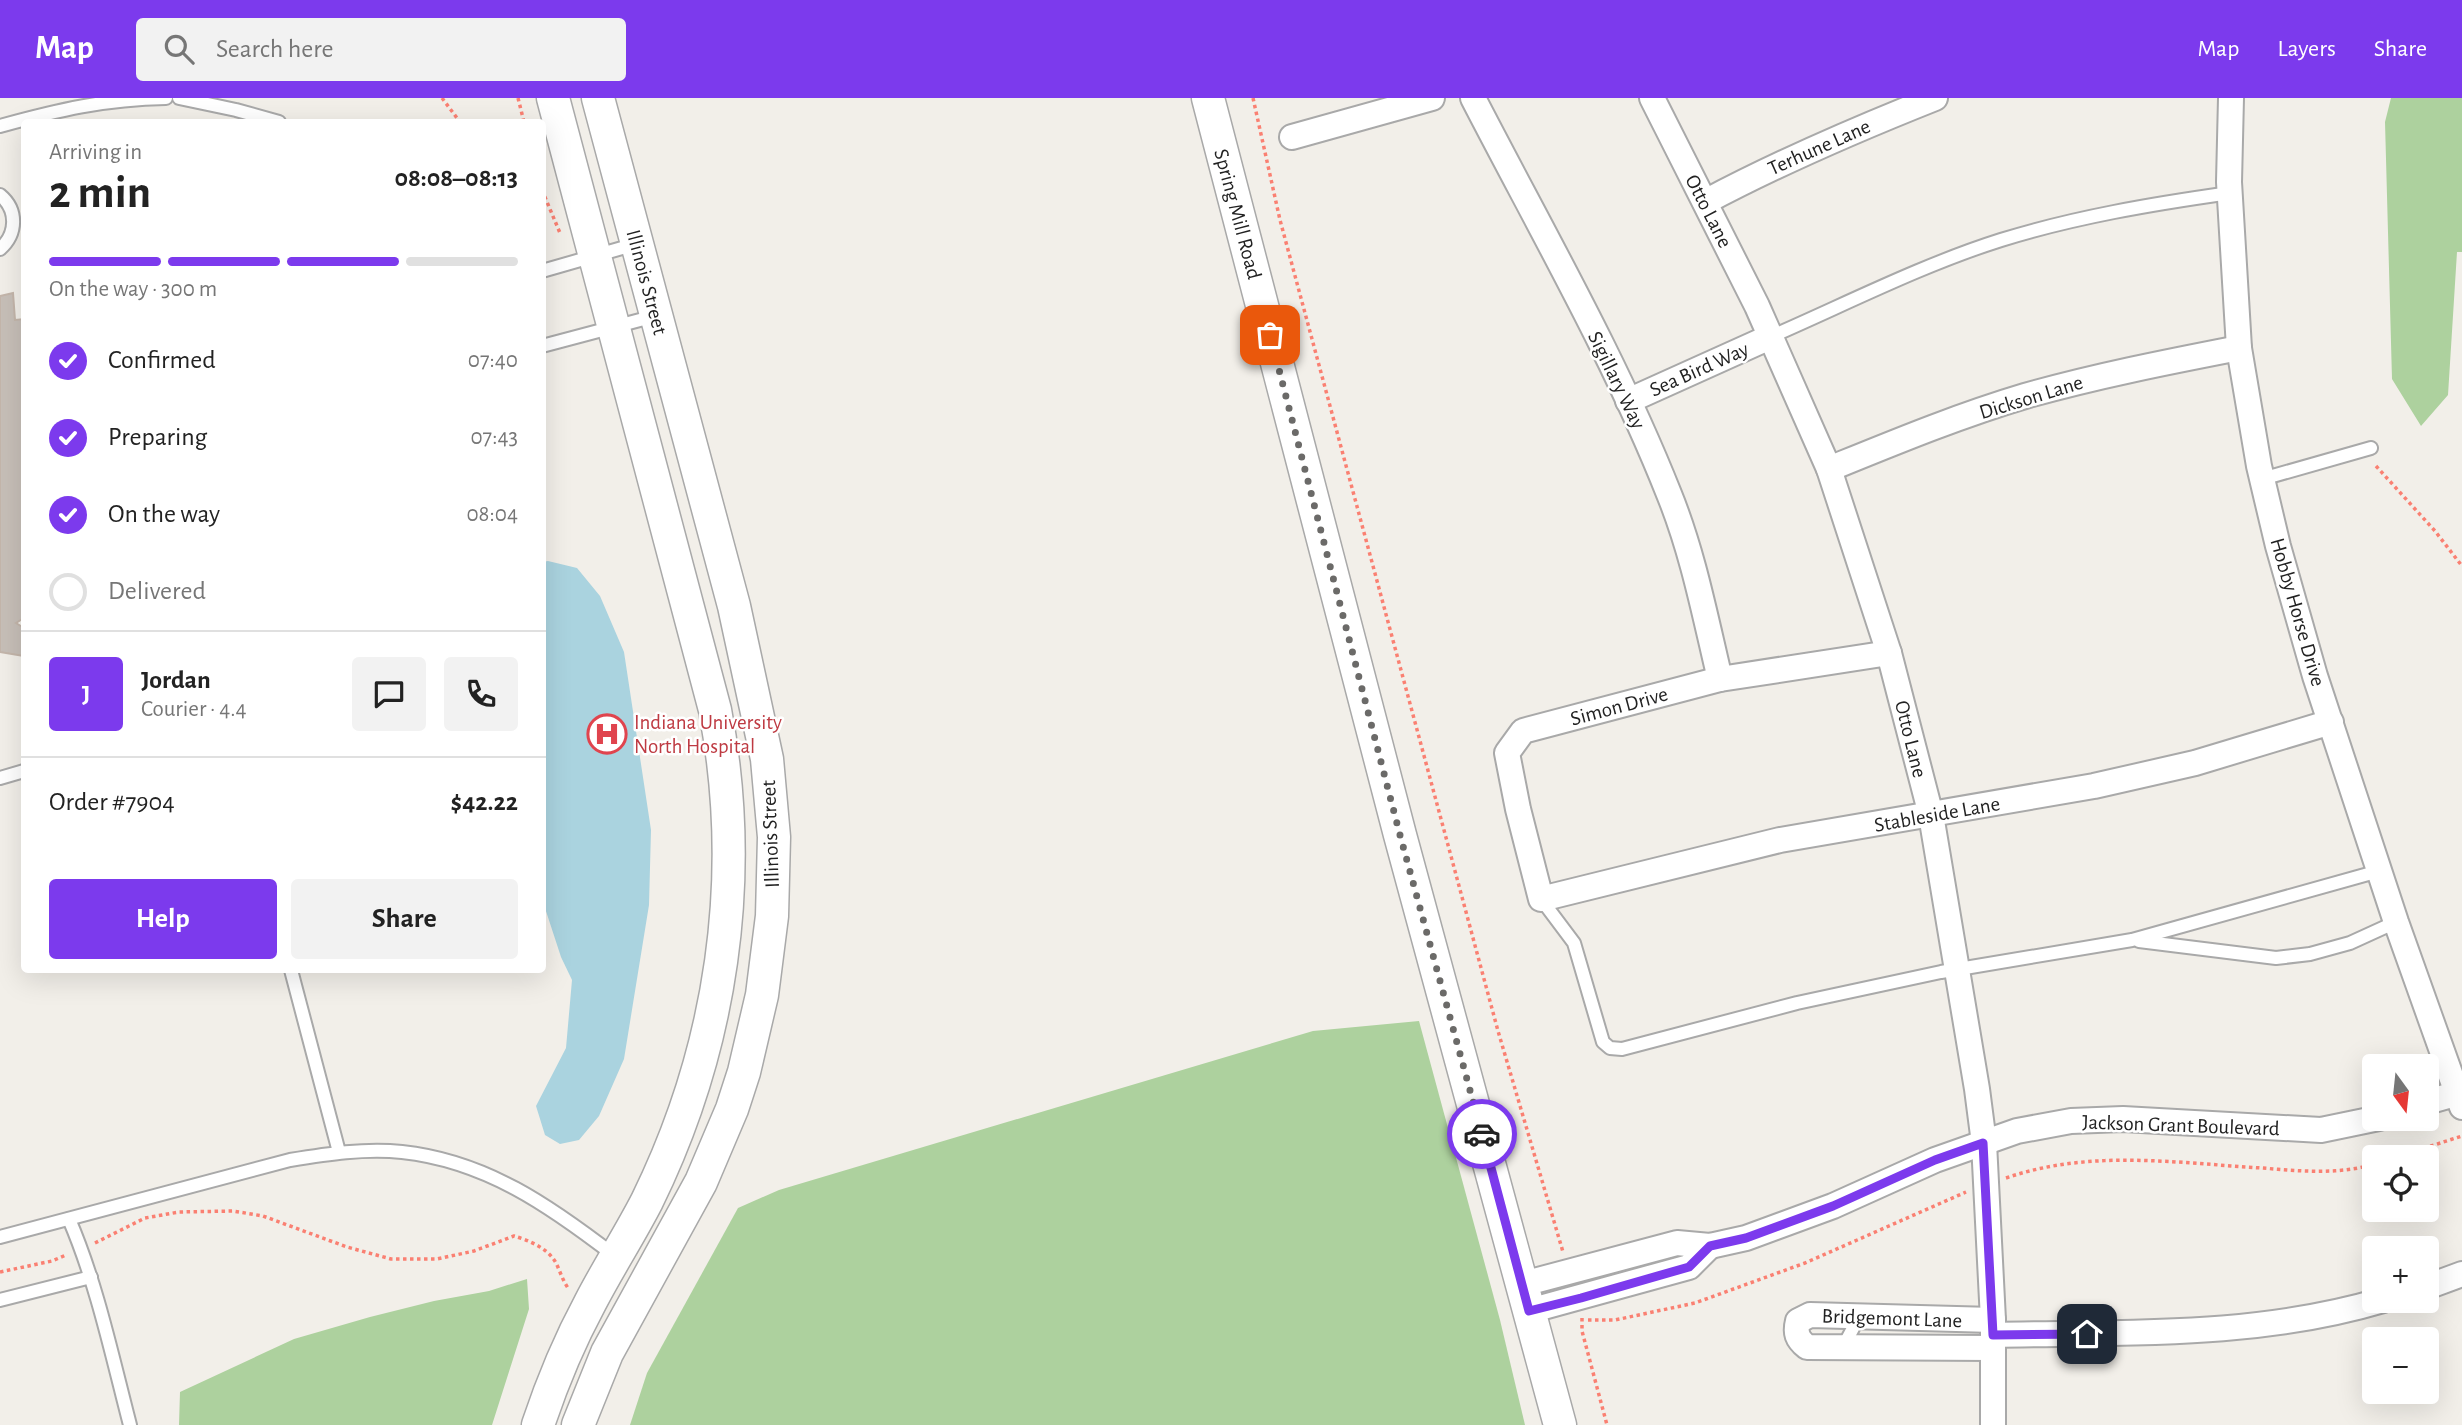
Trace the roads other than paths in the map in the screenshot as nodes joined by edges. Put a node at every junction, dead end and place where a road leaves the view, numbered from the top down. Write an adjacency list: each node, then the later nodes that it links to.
1 (166, 98): 11 (lane)
2 (179, 98): 14 (lane)
3 (553, 98): 23 (street, Illinois Street)
4 (598, 98): 21 (street, Illinois Street)
5 (1208, 98): 58 (street, Spring Mill Road)
6 (1432, 98): 17 (street)
7 (1473, 98): 30 (street, Sigillary Way)
8 (1652, 98): 20 (street, Otto Lane)
9 (1935, 98): 20 (street, Terhune Lane)
10 (2231, 98): 18 (street, Hobby Horse Drive)
11 (62, 109): 12 (lane); 13 (lane)
12 (26, 119)
13 (64, 119)
14 (268, 119)
15 (21, 120): 16 (lane)
16 (0, 126)
17 (1292, 137)
18 (2230, 193): 27 (lane); 29 (street, Hobby Horse Drive)
19 (0, 195): 22 (lane)
20 (1705, 201): 27 (street, Otto Lane)
21 (636, 244): 23 (lane); 25 (street, Illinois Street)
22 (0, 249)
23 (582, 260): 24 (lane); 26 (street, Illinois Street)
24 (546, 270)
25 (656, 316): 26 (lane); 67 (street, Illinois Street)
26 (614, 327): 28 (lane); 54 (street, Illinois Street)
27 (1770, 337): 30 (street, Sea Bird Way); 32 (street, Otto Lane)
28 (546, 345)
29 (2239, 348): 32 (street, Dickson Lane); 33 (street, Hobby Horse Drive)
30 (1628, 401): 35 (street, Sigillary Way)
31 (2371, 448): 33 (lane)
32 (1829, 469): 34 (street, Otto Lane)
33 (2262, 479): 36 (street, Hobby Horse Drive)
34 (1889, 653): 35 (street, Simon Drive); 39 (street, Otto Lane)
35 (1720, 679): 41 (street, Simon Drive)
36 (2331, 722): 39 (street, Stableside Lane); 40 (street, Hobby Horse Drive)
37 (21, 772): 38 (lane)
38 (0, 778)
39 (1931, 815): 41 (street, Stableside Lane); 44 (street, Otto Lane)
40 (2379, 871): 42 (street, Hobby Horse Drive); 43 (lane)
41 (1541, 899): 44 (lane)
42 (2396, 922): 43 (lane); 46 (street, Hobby Horse Drive)
43 (2132, 940): 44 (lane)
44 (1957, 969): 49 (street, Otto Lane)
45 (292, 973): 50 (lane)
46 (2460, 1097): 47 (street)
47 (2440, 1100)
48 (2362, 1122): 49 (street, Jackson Grant Boulevard)
49 (1983, 1143): 53 (street, Jackson Grant Boulevard); 63 (street, Otto Lane)
50 (339, 1152): 51 (lane); 54 (lane)
51 (69, 1219): 52 (lane); 56 (lane)
52 (0, 1237)
53 (1710, 1246): 58 (street, Jackson Grant Boulevard); 58 (street, Jackson Grant Boulevard)
54 (616, 1256): 66 (street, Illinois Street)
55 (2462, 1274): 57 (street)
56 (90, 1277): 59 (lane); 65 (lane)
57 (2439, 1283)
58 (1526, 1297): 68 (street, Spring Mill Road)
59 (0, 1300)
60 (2362, 1305): 63 (street, Bridgemont Lane)
61 (1859, 1317): 62 (street, Bridgemont Lane); 64 (lane); 64 (street, Bridgemont Lane)
62 (1931, 1333): 63 (street, Bridgemont Lane); 63 (street, Bridgemont Lane); 64 (street, Bridgemont Lane)
63 (1993, 1334): 69 (street, Otto Lane)
64 (1843, 1347)
65 (130, 1425)
66 (538, 1425)
67 (578, 1425)
68 (1560, 1425)
69 (1993, 1425)

